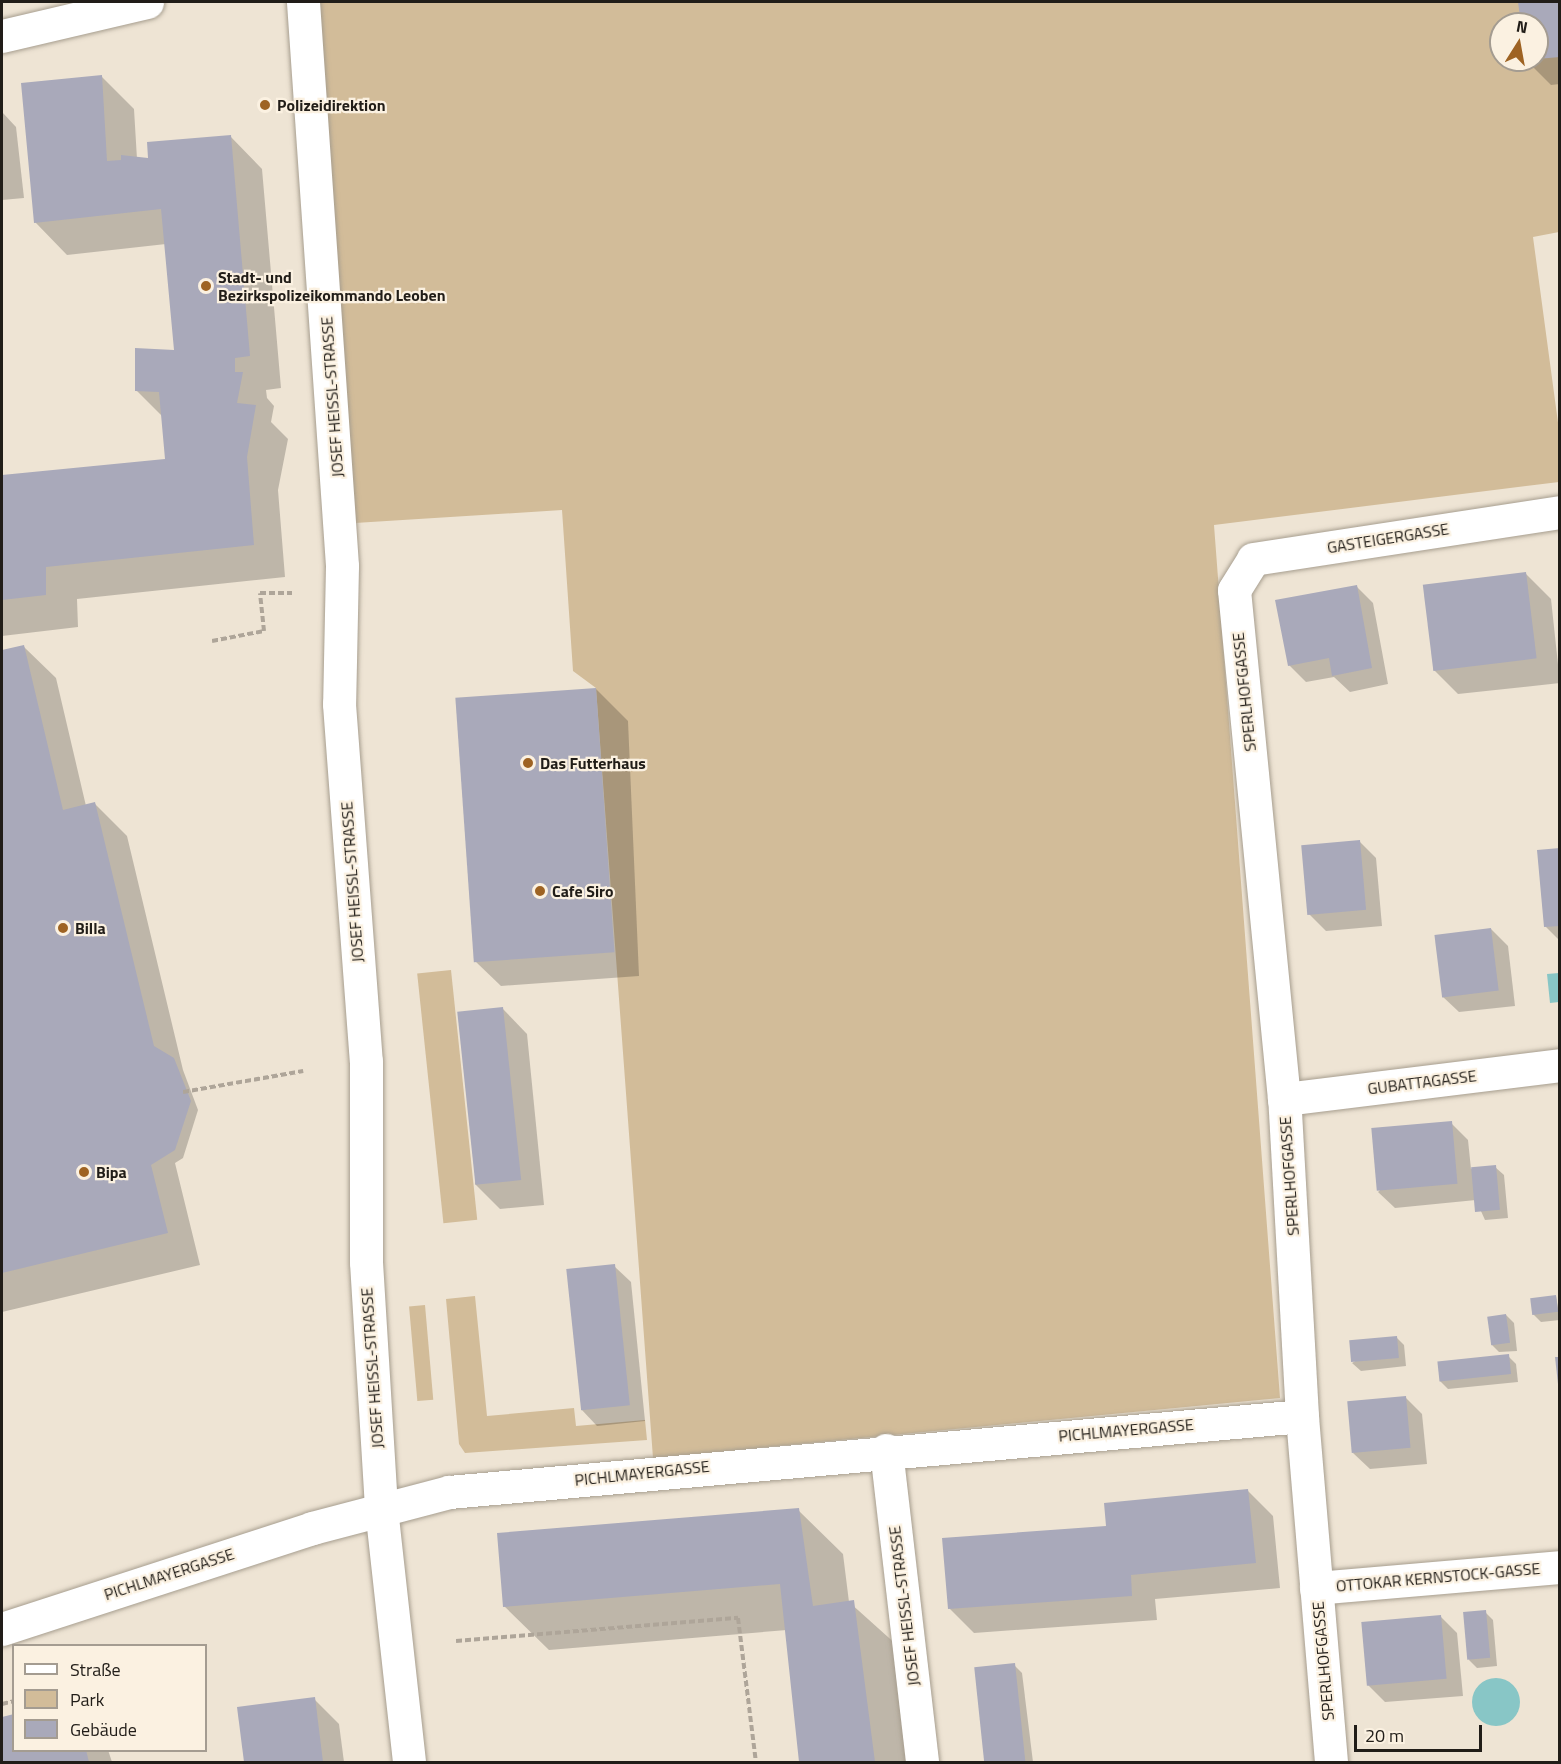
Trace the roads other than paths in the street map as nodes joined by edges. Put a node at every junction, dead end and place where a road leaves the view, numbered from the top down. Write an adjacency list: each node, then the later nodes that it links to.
1 (147, 2): 3 (street)
2 (303, 2): 10 (street, JOSEF HEISSL-STRASSE)
3 (2, 36)
4 (1560, 512): 5 (street, GASTEIGERGASSE)
5 (1234, 590): 7 (street, SPERLHOFGASSE)
6 (1560, 1065): 7 (street, GUBATTAGASSE)
7 (1284, 1099): 8 (street, SPERLHOFGASSE)
8 (1302, 1416): 9 (street, PICHLMAYERGASSE); 12 (street, SPERLHOFGASSE)
9 (886, 1450): 10 (street, PICHLMAYERGASSE); 15 (street, JOSEF HEISSL-STRASSE)
10 (381, 1508): 13 (street, PICHLMAYERGASSE); 14 (street, JOSEF HEISSL-STRASSE)
11 (1560, 1567): 12 (street, OTTOKAR KERNSTOCK-GASSE)
12 (1316, 1588): 16 (street, SPERLHOFGASSE)
13 (2, 1629)
14 (409, 1762)
15 (922, 1762)
16 (1332, 1762)

